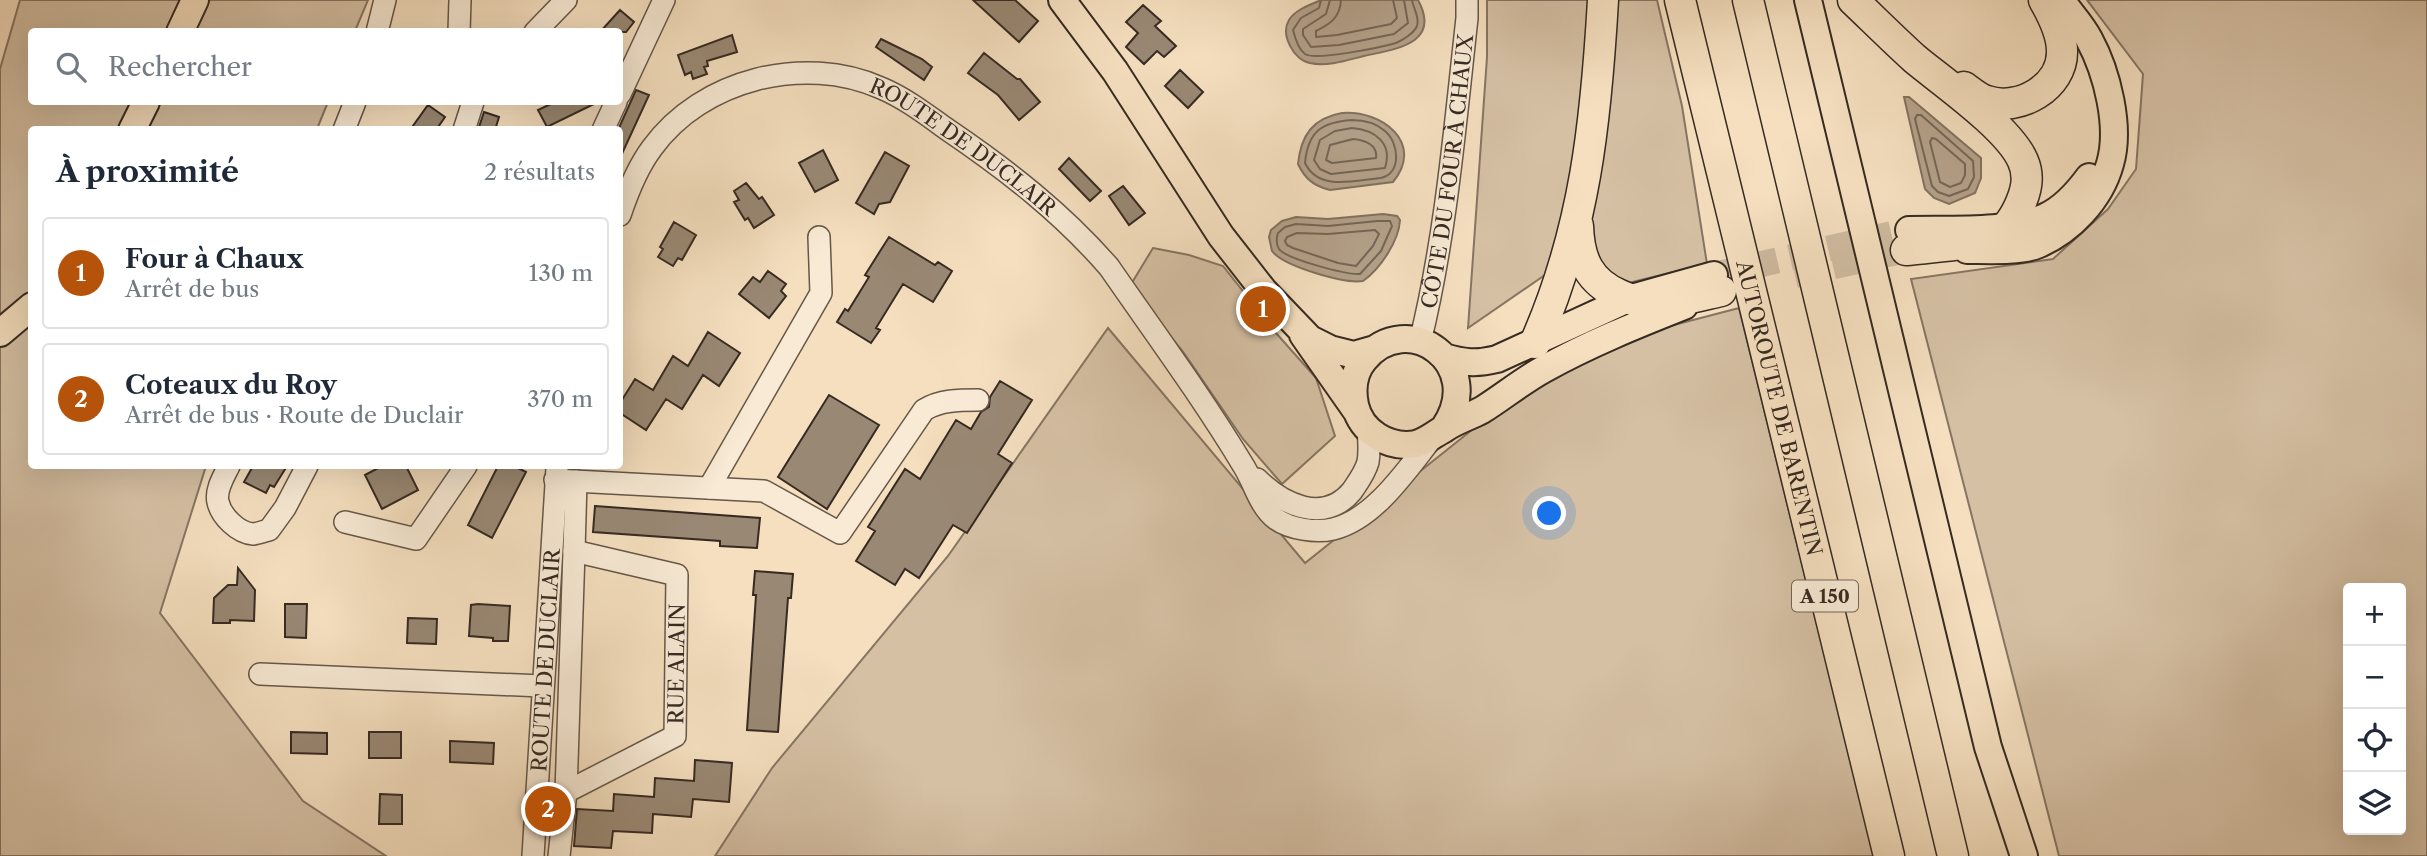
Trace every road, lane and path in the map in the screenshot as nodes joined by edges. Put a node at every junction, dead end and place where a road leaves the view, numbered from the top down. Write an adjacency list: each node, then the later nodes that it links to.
1 (195, 0): 16 (main road)
2 (386, 0): 17 (street)
3 (460, 0): 18 (street)
4 (566, 0): 19 (street)
5 (664, 0): 22 (street)
6 (1062, 0): 40 (main road)
7 (1467, 0): 42 (street, CÔTE DU FOUR À CHAUX)
8 (1603, 0): 33 (highway)
9 (1680, 0): 62 (highway, AUTOROUTE DE BARENTIN / A 150)
10 (1748, 0): 63 (highway, A 150)
11 (1808, 0): 20 (main road)
12 (1825, 0): 20 (main road)
13 (1853, 0): 21 (highway)
14 (2044, 0): 21 (highway)
15 (2061, 0): 31 (main road)
16 (182, 28)
17 (378, 28)
18 (459, 28)
19 (539, 28)
20 (1822, 28): 20 (main road)
21 (1914, 58): 34 (highway)
22 (623, 88)
23 (144, 105): 27 (main road)
24 (354, 105): 28 (street)
25 (472, 105): 29 (street)
26 (615, 105): 30 (street)
27 (134, 126)
28 (346, 126)
29 (465, 126)
30 (605, 126)
31 (2113, 136): 34 (main road); 36 (main road)
32 (623, 208): 49 (street, ROUTE DE DUCLAIR)
33 (1578, 219): 38 (highway); 43 (highway)
34 (2007, 227): 36 (highway)
35 (820, 237): 54 (street)
36 (1907, 240)
37 (1718, 283): 38 (highway); 48 (main road)
38 (1628, 299): 43 (main road)
39 (28, 309): 41 (main road)
40 (1300, 331): 44 (main road); 47 (main road)
41 (0, 333)
42 (1420, 342): 44 (main road); 45 (main road)
43 (1535, 344): 45 (main road)
44 (1375, 349): 47 (main road)
45 (1444, 357): 48 (main road)
46 (978, 400): 54 (street)
47 (1362, 421): 48 (main road); 49 (street, ROUTE DE DUCLAIR)
48 (1438, 433): 49 (street, ROUTE DE DUCLAIR)
49 (1245, 467)
50 (228, 469): 51 (street)
51 (305, 469)
52 (464, 469): 55 (street)
53 (563, 476): 54 (street); 56 (street); 58 (street, ROUTE DE DUCLAIR)
54 (709, 488)
55 (345, 522)
56 (574, 551): 59 (street); 59 (street, RUE ALAIN)
57 (260, 674): 58 (street)
58 (542, 686): 60 (street, ROUTE DE DUCLAIR)
59 (566, 792): 61 (street)
60 (533, 856)
61 (559, 856)
62 (1889, 856)
63 (1953, 856)

